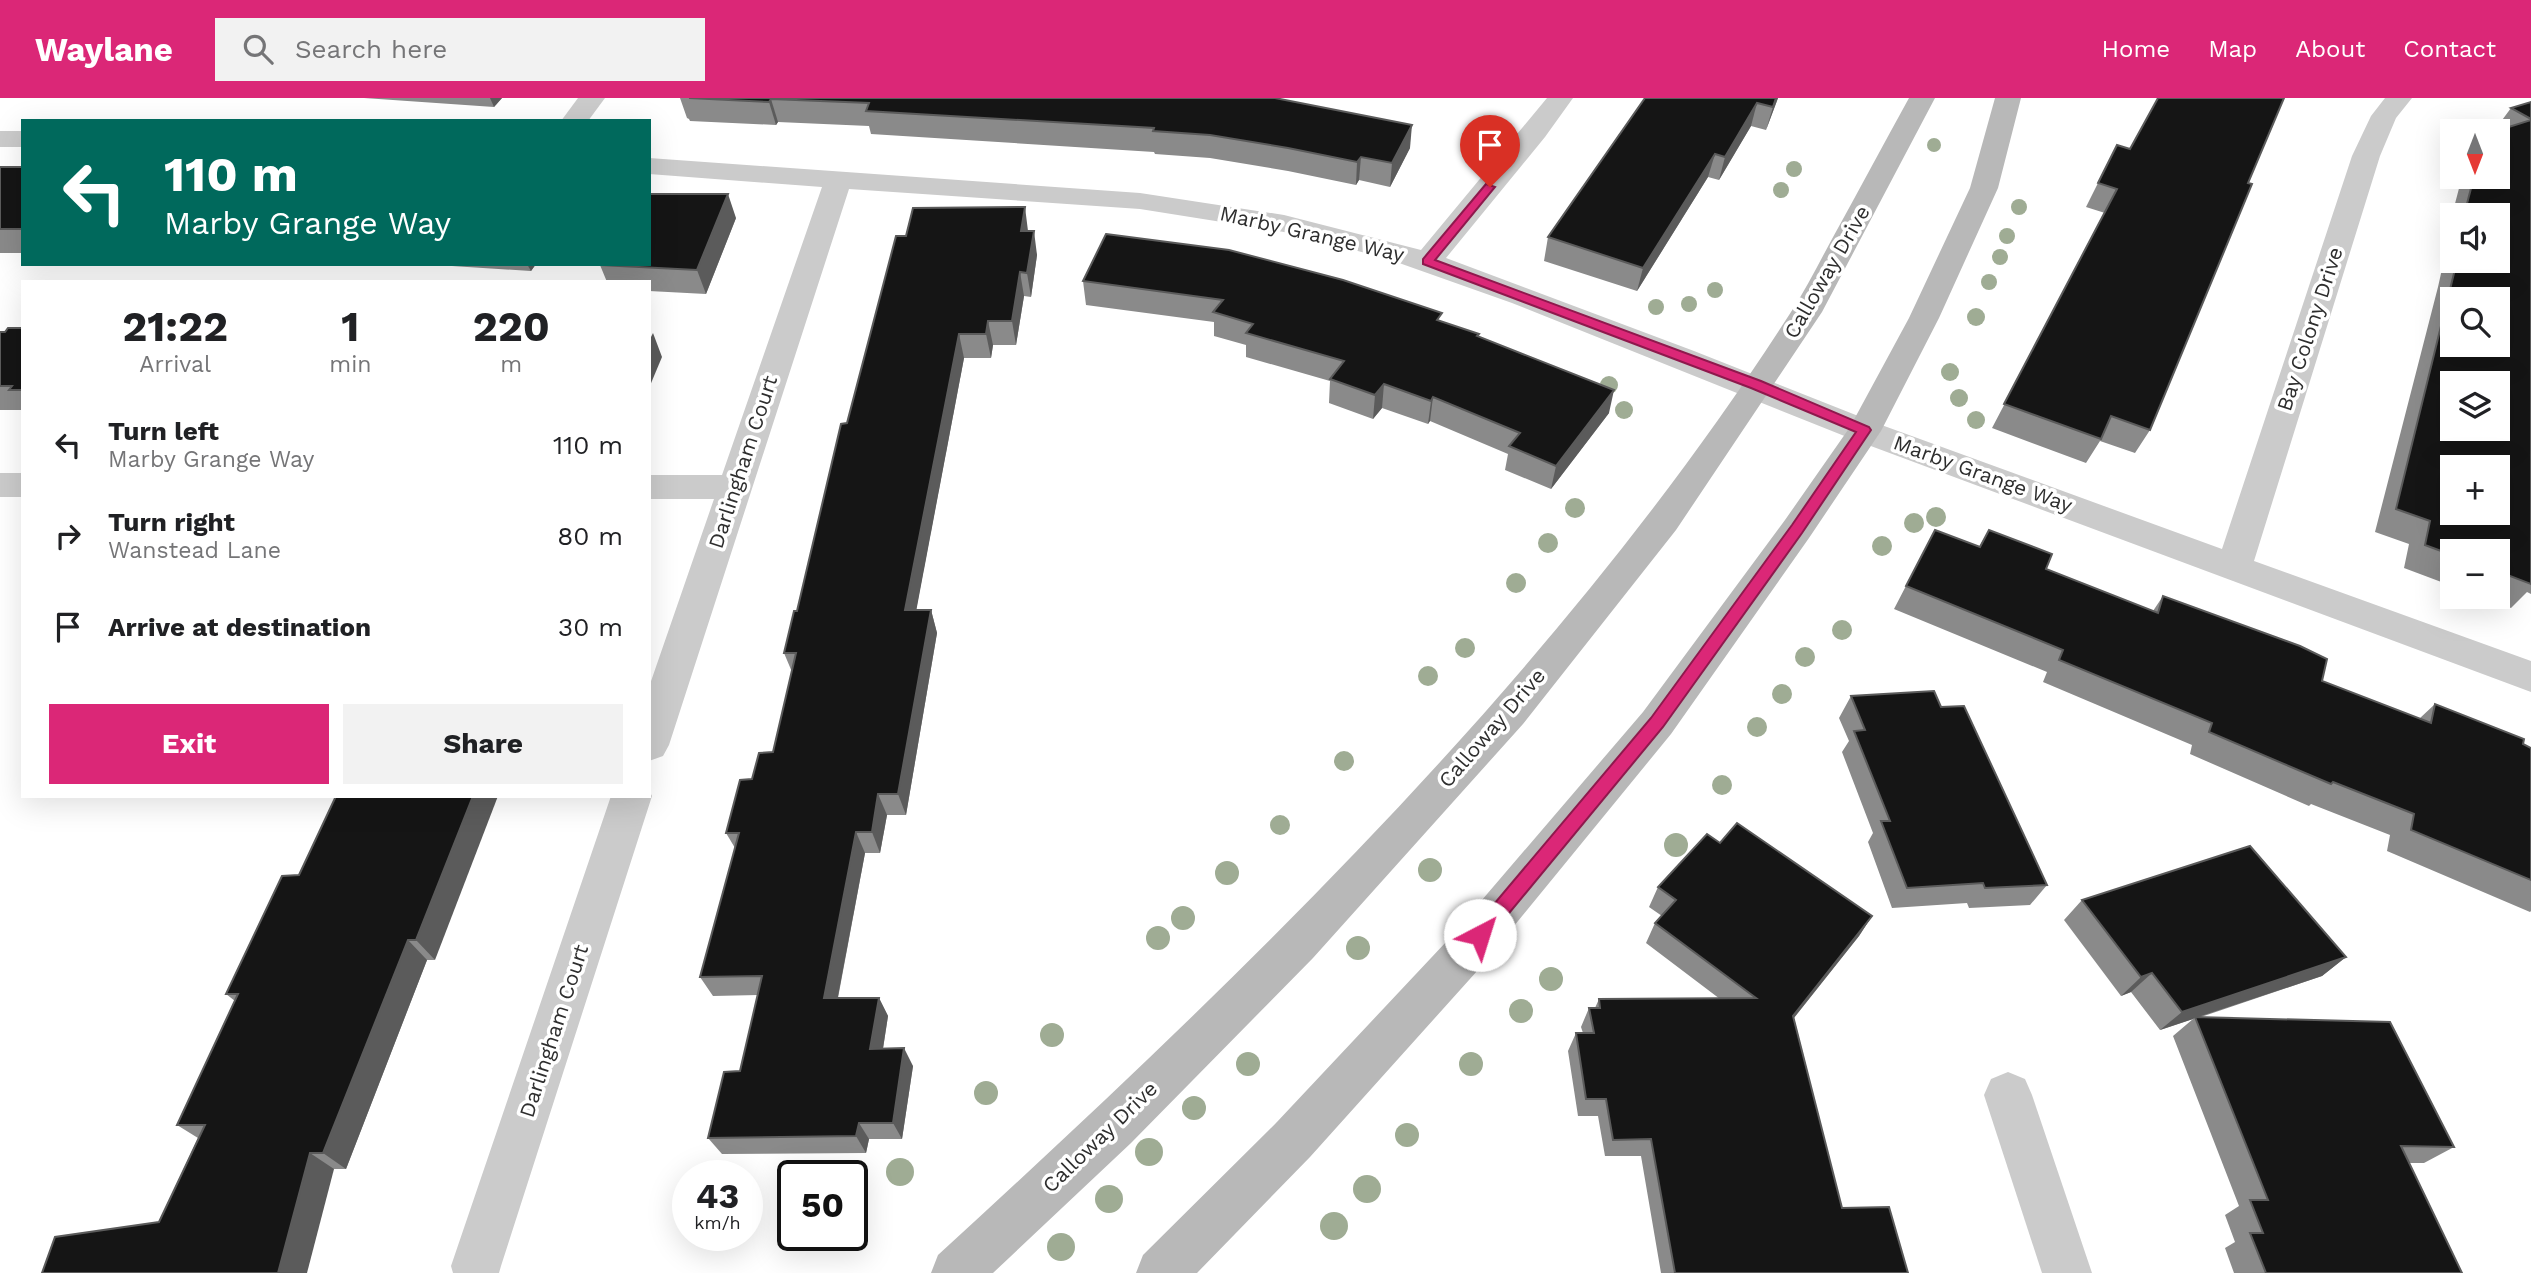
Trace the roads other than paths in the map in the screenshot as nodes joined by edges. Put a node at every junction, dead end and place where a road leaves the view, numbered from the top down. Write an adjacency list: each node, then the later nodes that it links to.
1 (592, 98): 6 (street)
2 (1560, 98): 11 (street)
3 (1922, 98): 12 (main road, Calloway Drive)
4 (2008, 98): 13 (main road)
5 (2399, 98): 18 (street, Bay Colony Drive)
6 (576, 119)
7 (0, 139): 8 (street)
8 (21, 139)
9 (651, 166): 10 (street, Marby Grange Way)
10 (838, 179): 11 (street, Marby Grange Way); 17 (street, Darlingham Court)
11 (1427, 262): 12 (street, Marby Grange Way)
12 (1756, 384): 13 (street, Marby Grange Way); 24 (main road, Calloway Drive)
13 (1864, 430): 18 (street, Marby Grange Way); 25 (main road)
14 (0, 485): 15 (street)
15 (21, 485)
16 (651, 487): 17 (street)
17 (735, 487): 20 (street, Darlingham Court)
18 (2234, 567): 19 (street, Marby Grange Way)
19 (2531, 677)
20 (651, 739)
21 (631, 798): 23 (street, Darlingham Court)
22 (2008, 1095): 26 (street)
23 (477, 1266)
24 (956, 1273)
25 (1161, 1273)
26 (2067, 1273)

